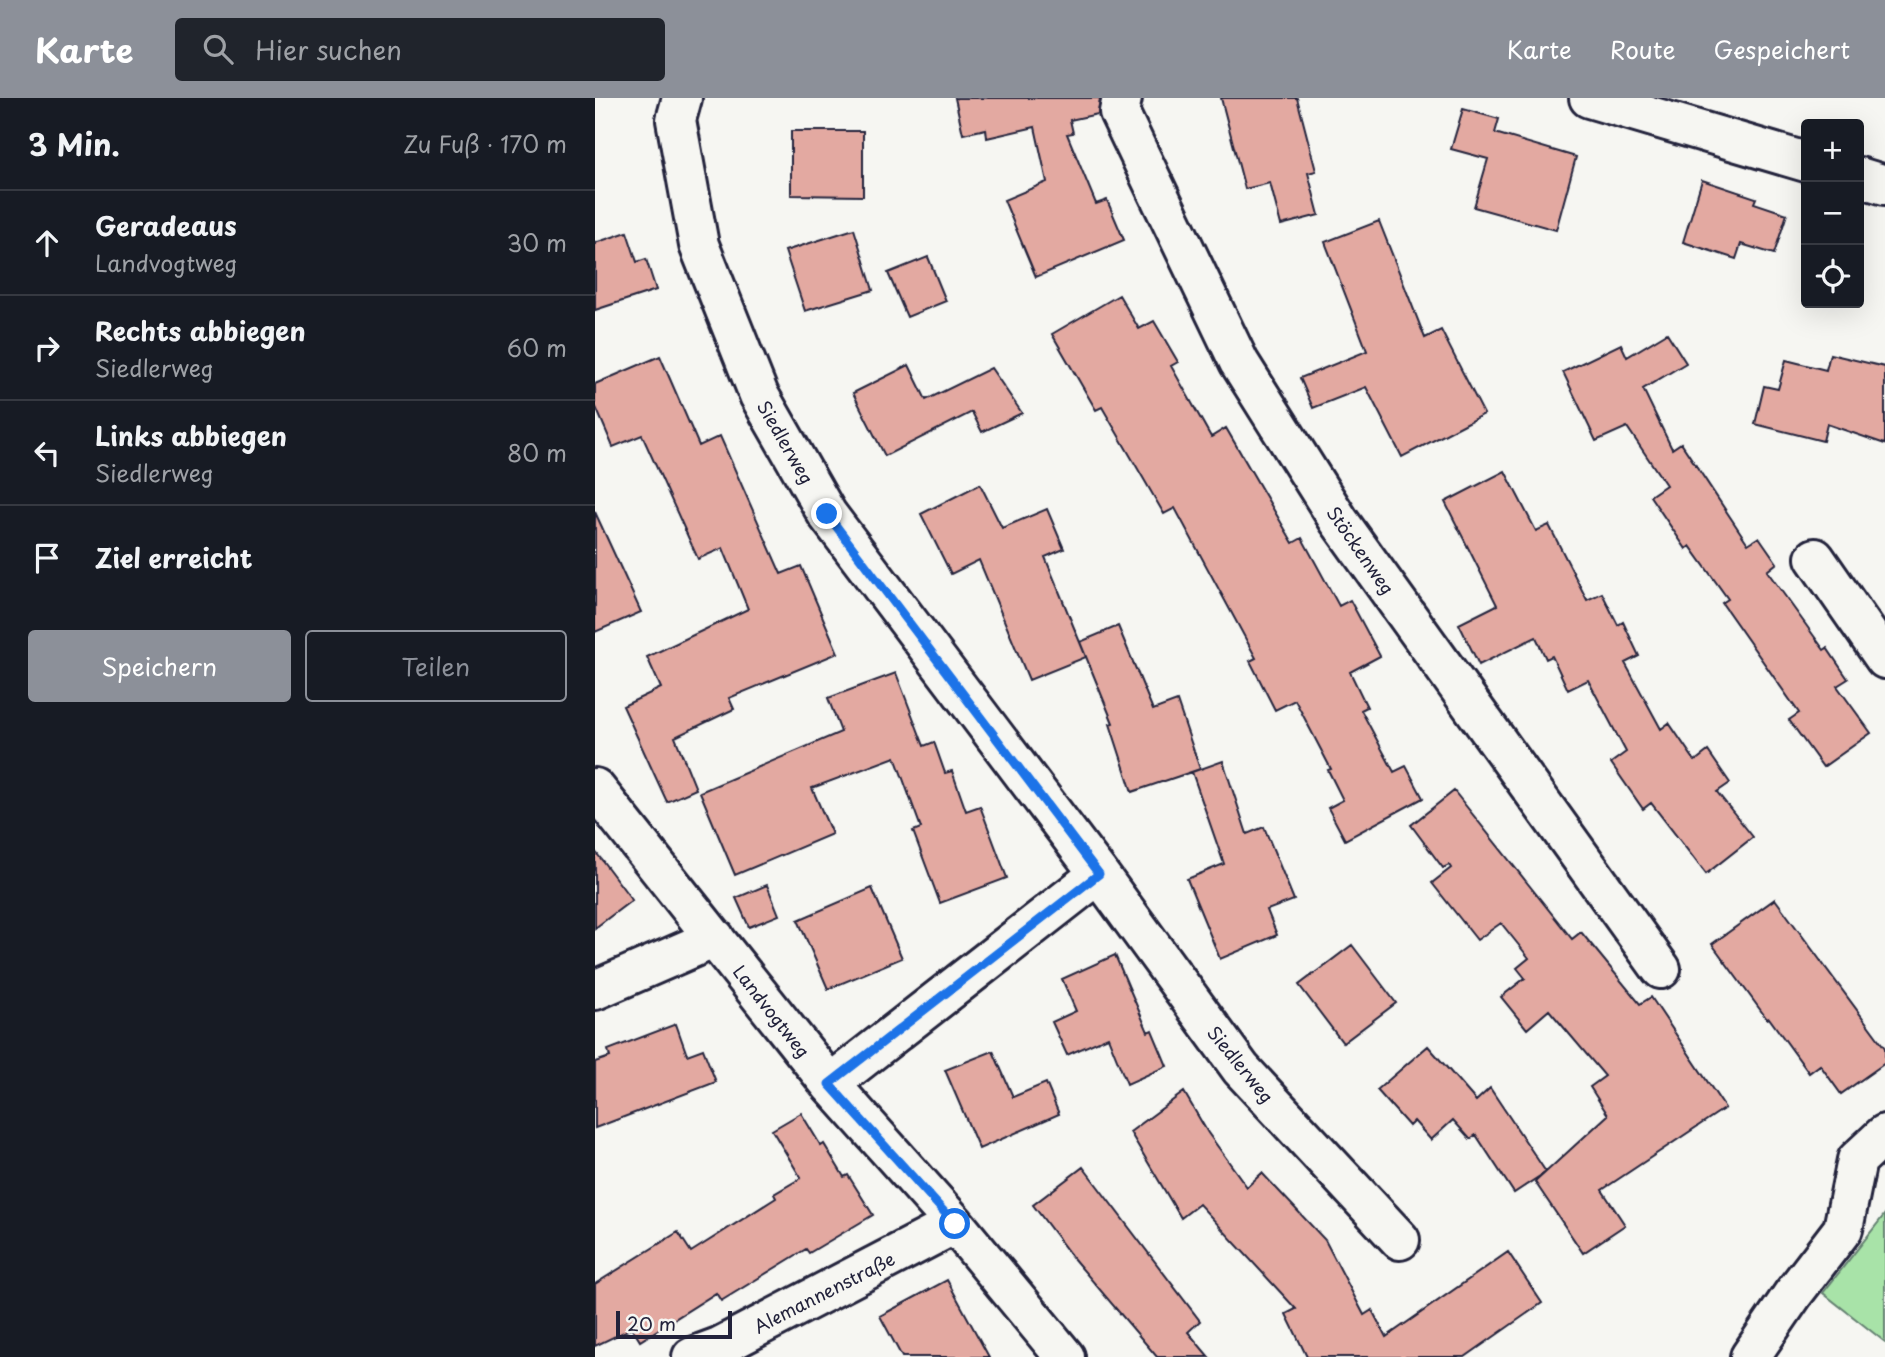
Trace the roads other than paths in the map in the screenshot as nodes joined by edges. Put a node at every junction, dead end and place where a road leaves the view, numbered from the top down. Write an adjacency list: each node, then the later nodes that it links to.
1 (682, 98): 10 (street, Siedlerweg)
2 (1122, 98): 12 (street, Stöckenweg)
3 (1589, 98): 4 (street)
4 (1801, 161)
5 (1864, 179): 6 (street)
6 (1885, 185)
7 (1815, 558): 8 (street)
8 (1885, 659)
9 (595, 788): 11 (street, Landvogtweg)
10 (1099, 874): 14 (street); 17 (street, Siedlerweg)
11 (715, 938): 13 (street); 14 (street, Landvogtweg)
12 (1661, 969)
13 (595, 990)
14 (829, 1084): 16 (street, Landvogtweg)
15 (1885, 1134): 20 (street)
16 (955, 1224): 18 (street, Alemannenstraße); 19 (street, Landvogtweg)
17 (1400, 1240)
18 (692, 1357)
19 (1065, 1357)
20 (1750, 1357)

